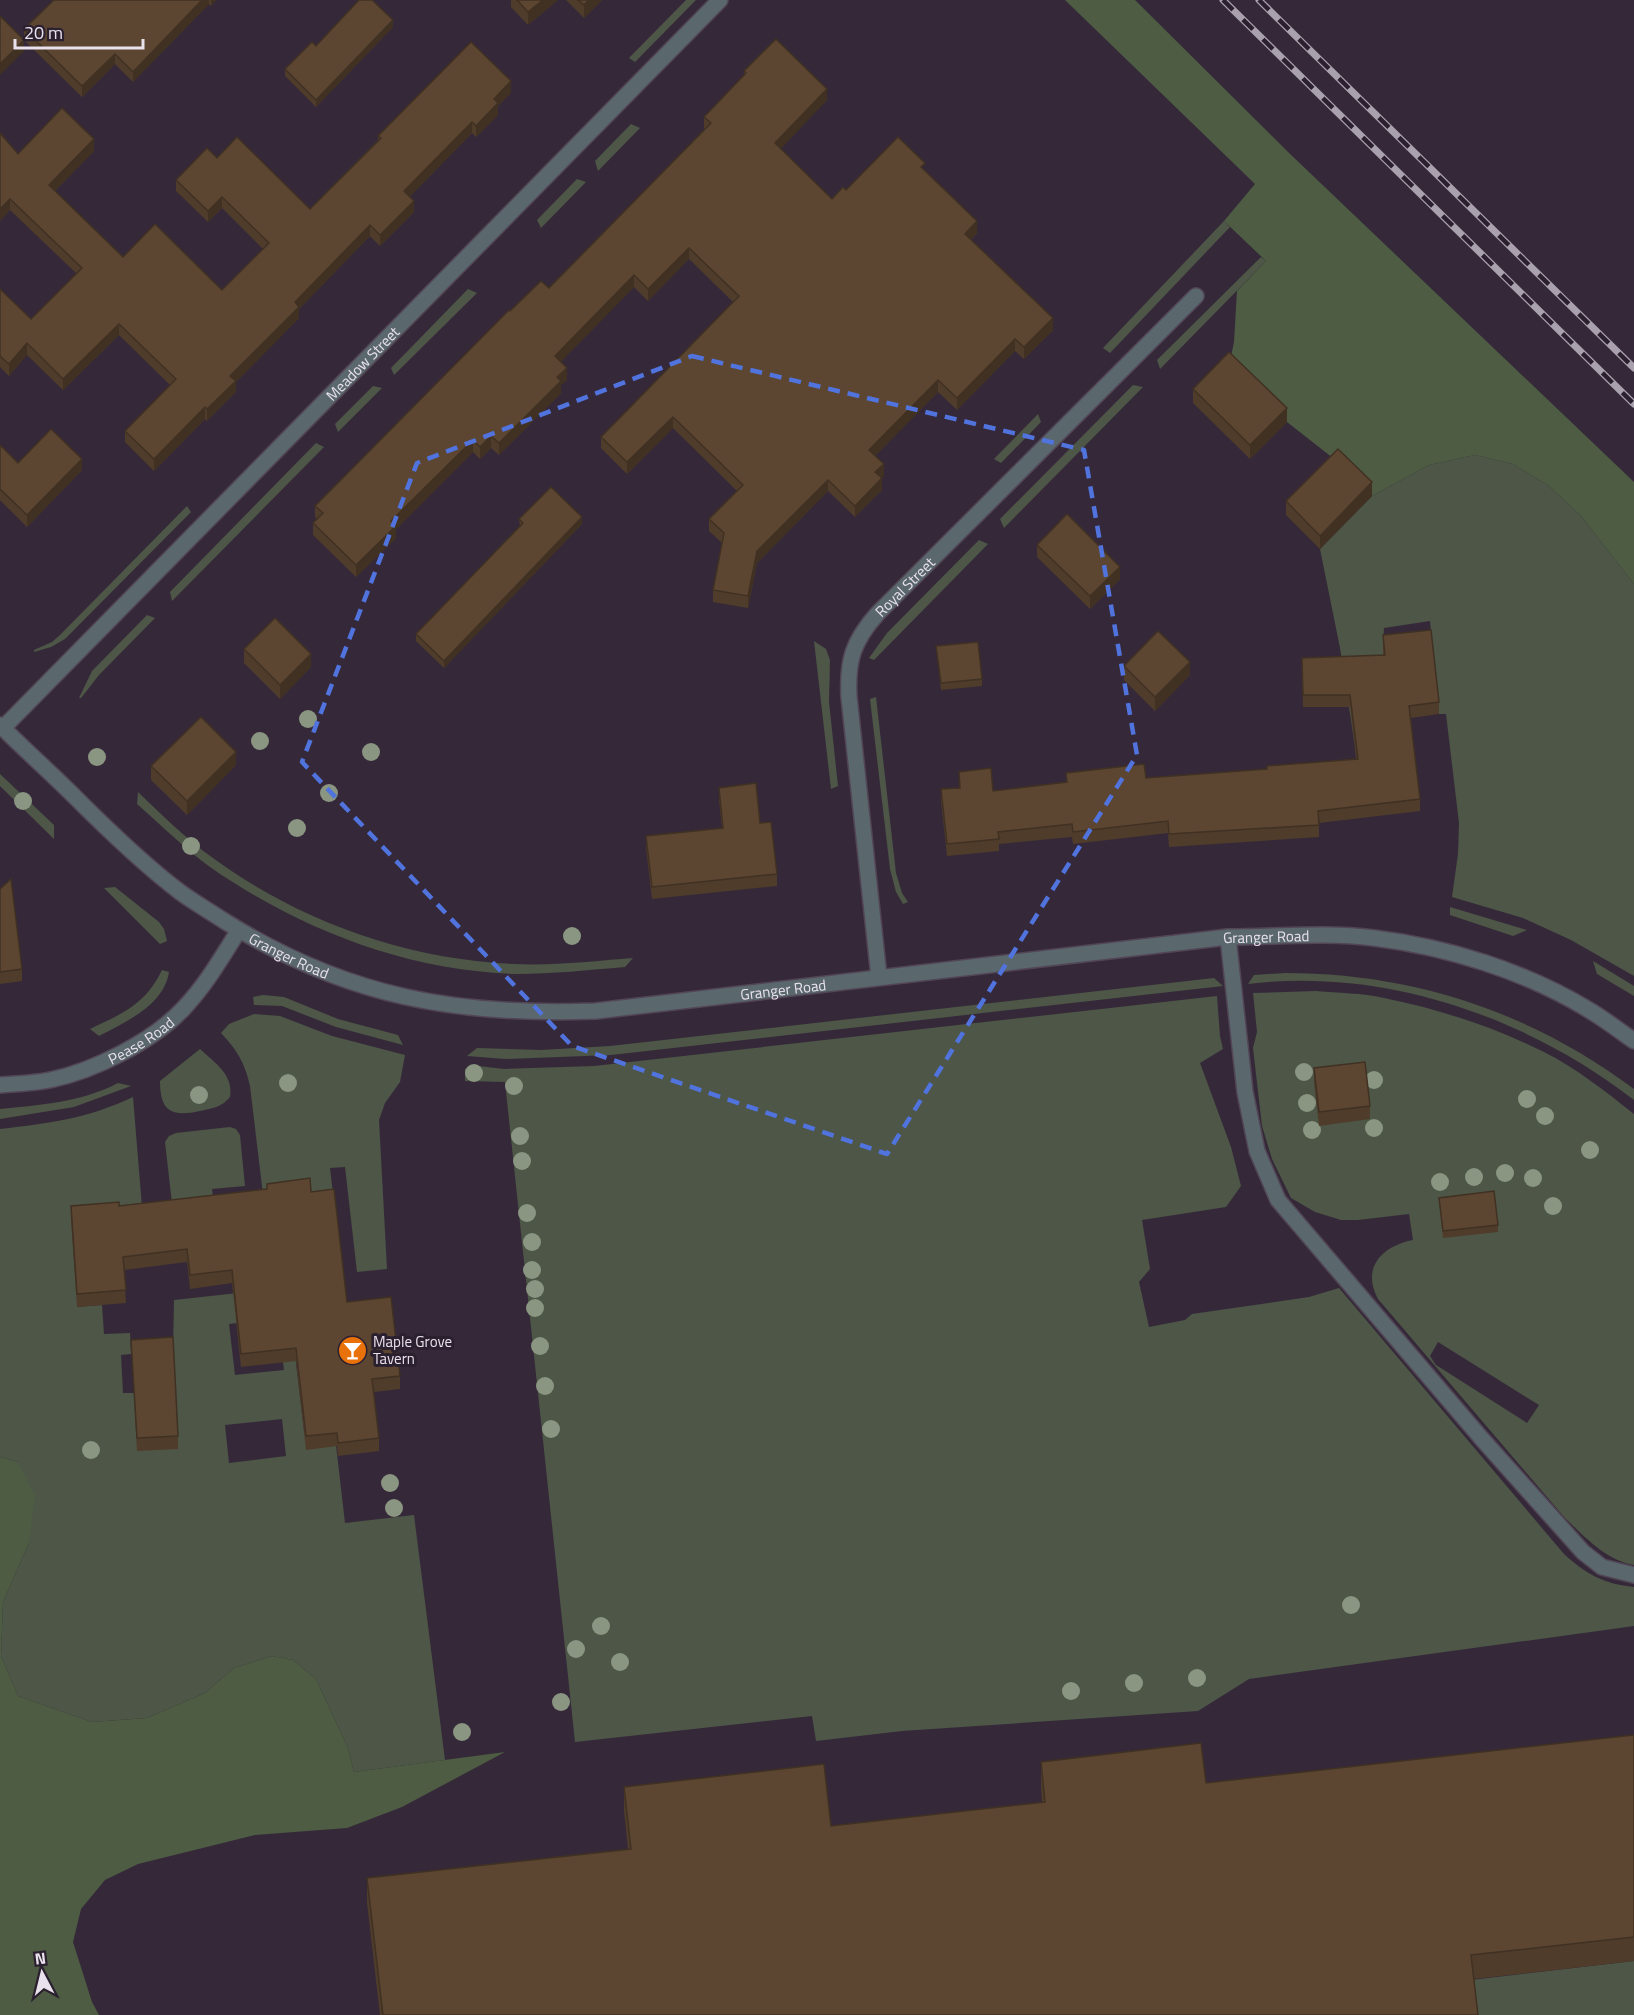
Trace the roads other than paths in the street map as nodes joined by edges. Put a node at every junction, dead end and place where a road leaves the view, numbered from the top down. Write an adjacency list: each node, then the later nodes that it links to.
1 (720, 0): 3 (street, Meadow Street)
2 (1196, 296): 6 (street, Royal Street)
3 (2, 727): 4 (street, Granger Road)
4 (239, 930): 6 (street, Granger Road); 8 (street, Pease Road)
5 (1228, 937): 6 (street, Granger Road); 7 (street, Granger Road); 9 (street)
6 (879, 977)
7 (1634, 1041)
8 (0, 1086)
9 (1634, 1575)

